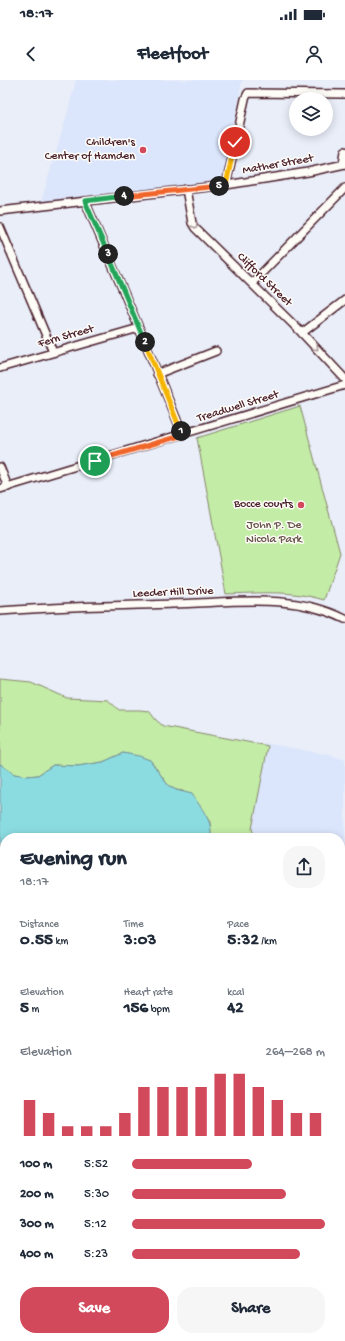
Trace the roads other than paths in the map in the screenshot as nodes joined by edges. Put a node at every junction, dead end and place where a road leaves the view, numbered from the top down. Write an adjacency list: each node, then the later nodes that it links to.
1 (345, 94): 4 (street)
2 (345, 151): 3 (street)
3 (344, 164): 4 (street, Mather Street)
4 (226, 185): 6 (street, Mather Street)
5 (345, 188): 10 (street)
6 (186, 189): 7 (street, Mather Street); 10 (street, Clifford Street, one-way to 10)
7 (85, 201): 8 (street, Mather Street); 12 (street)
8 (0, 211)
9 (0, 227): 15 (street)
10 (252, 283): 13 (street, Clifford Street)
11 (345, 300): 13 (street)
12 (139, 328): 15 (street, Fern Street); 17 (street)
13 (302, 333): 18 (street, Clifford Street, one-way to 18)
14 (216, 351): 17 (street)
15 (53, 352): 16 (street, Fern Street)
16 (0, 368)
17 (157, 374): 20 (street)
18 (345, 379)
19 (345, 385): 20 (street, Treadwell Street)
20 (183, 435): 22 (street, Treadwell Street)
21 (0, 468): 22 (street)
22 (8, 487): 23 (street, Treadwell Street)
23 (0, 489)
24 (0, 611): 25 (street, Leeder Hill Drive)
25 (345, 619)

